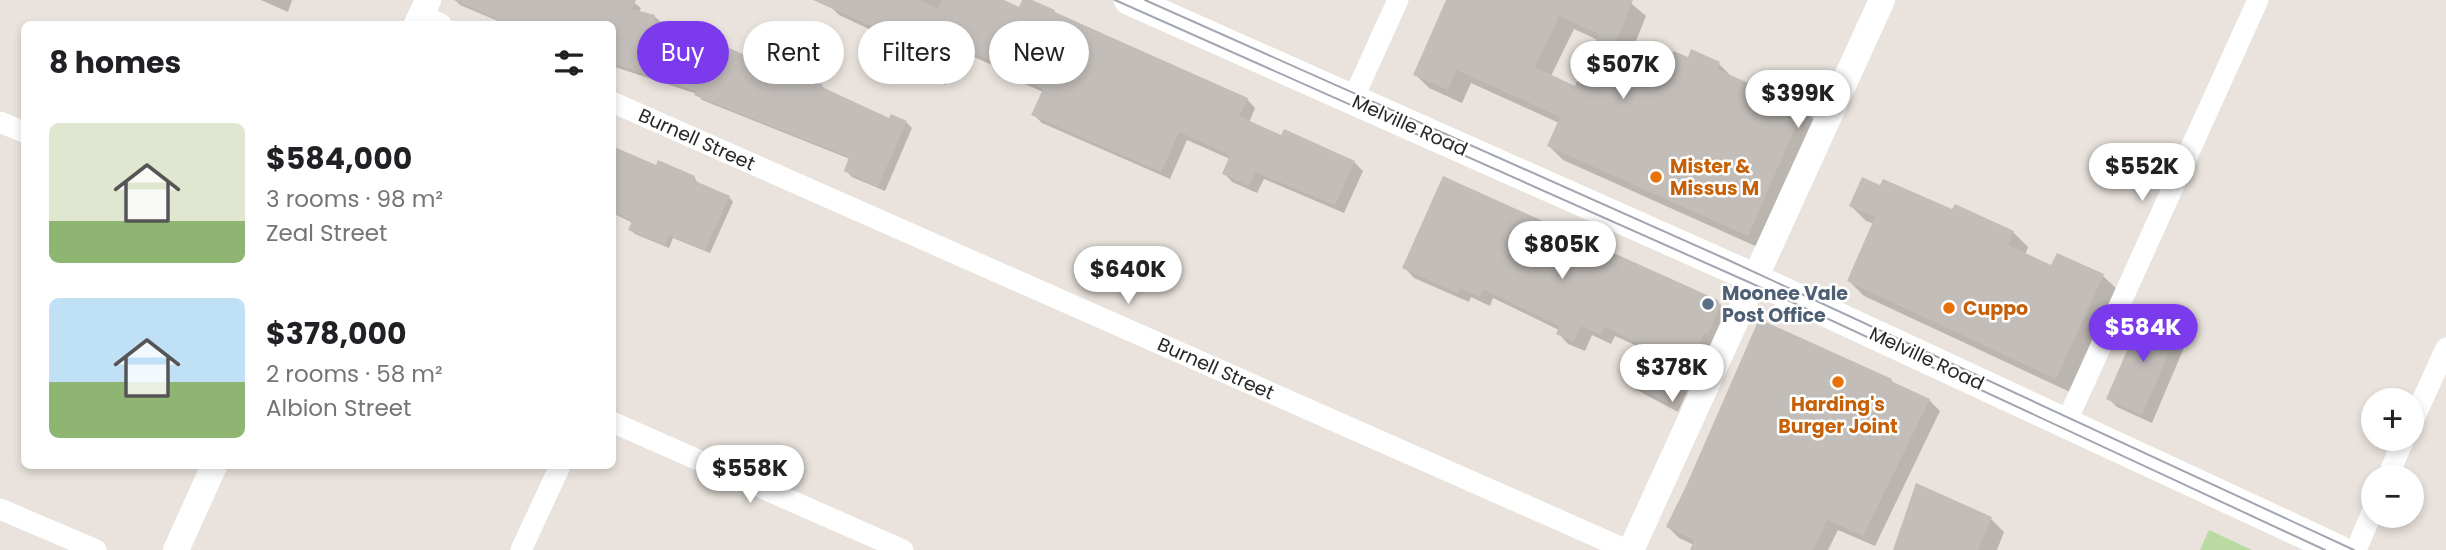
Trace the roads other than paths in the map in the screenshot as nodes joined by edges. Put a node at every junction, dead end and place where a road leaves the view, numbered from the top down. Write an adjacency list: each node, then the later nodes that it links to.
1 (1129, 0): 5 (main road, Melville Road)
2 (1398, 0): 5 (street)
3 (1882, 0): 9 (street)
4 (2258, 0): 12 (street)
5 (1353, 99): 9 (main road, Melville Road)
6 (616, 104): 23 (street, Burnell Street)
7 (0, 122): 8 (street)
8 (21, 131)
9 (1756, 279): 12 (main road, Melville Road); 23 (street)
10 (2446, 348): 11 (street)
11 (2424, 397)
12 (2066, 422): 24 (main road, Melville Road)
13 (616, 424): 18 (street)
14 (213, 469): 20 (street)
15 (559, 469): 21 (street)
16 (0, 509): 19 (street)
17 (2365, 528): 25 (street)
18 (875, 544): 22 (street)
19 (96, 550)
20 (176, 550)
21 (521, 550)
22 (903, 550)
23 (1629, 550)
24 (2339, 550)
25 (2356, 550)

